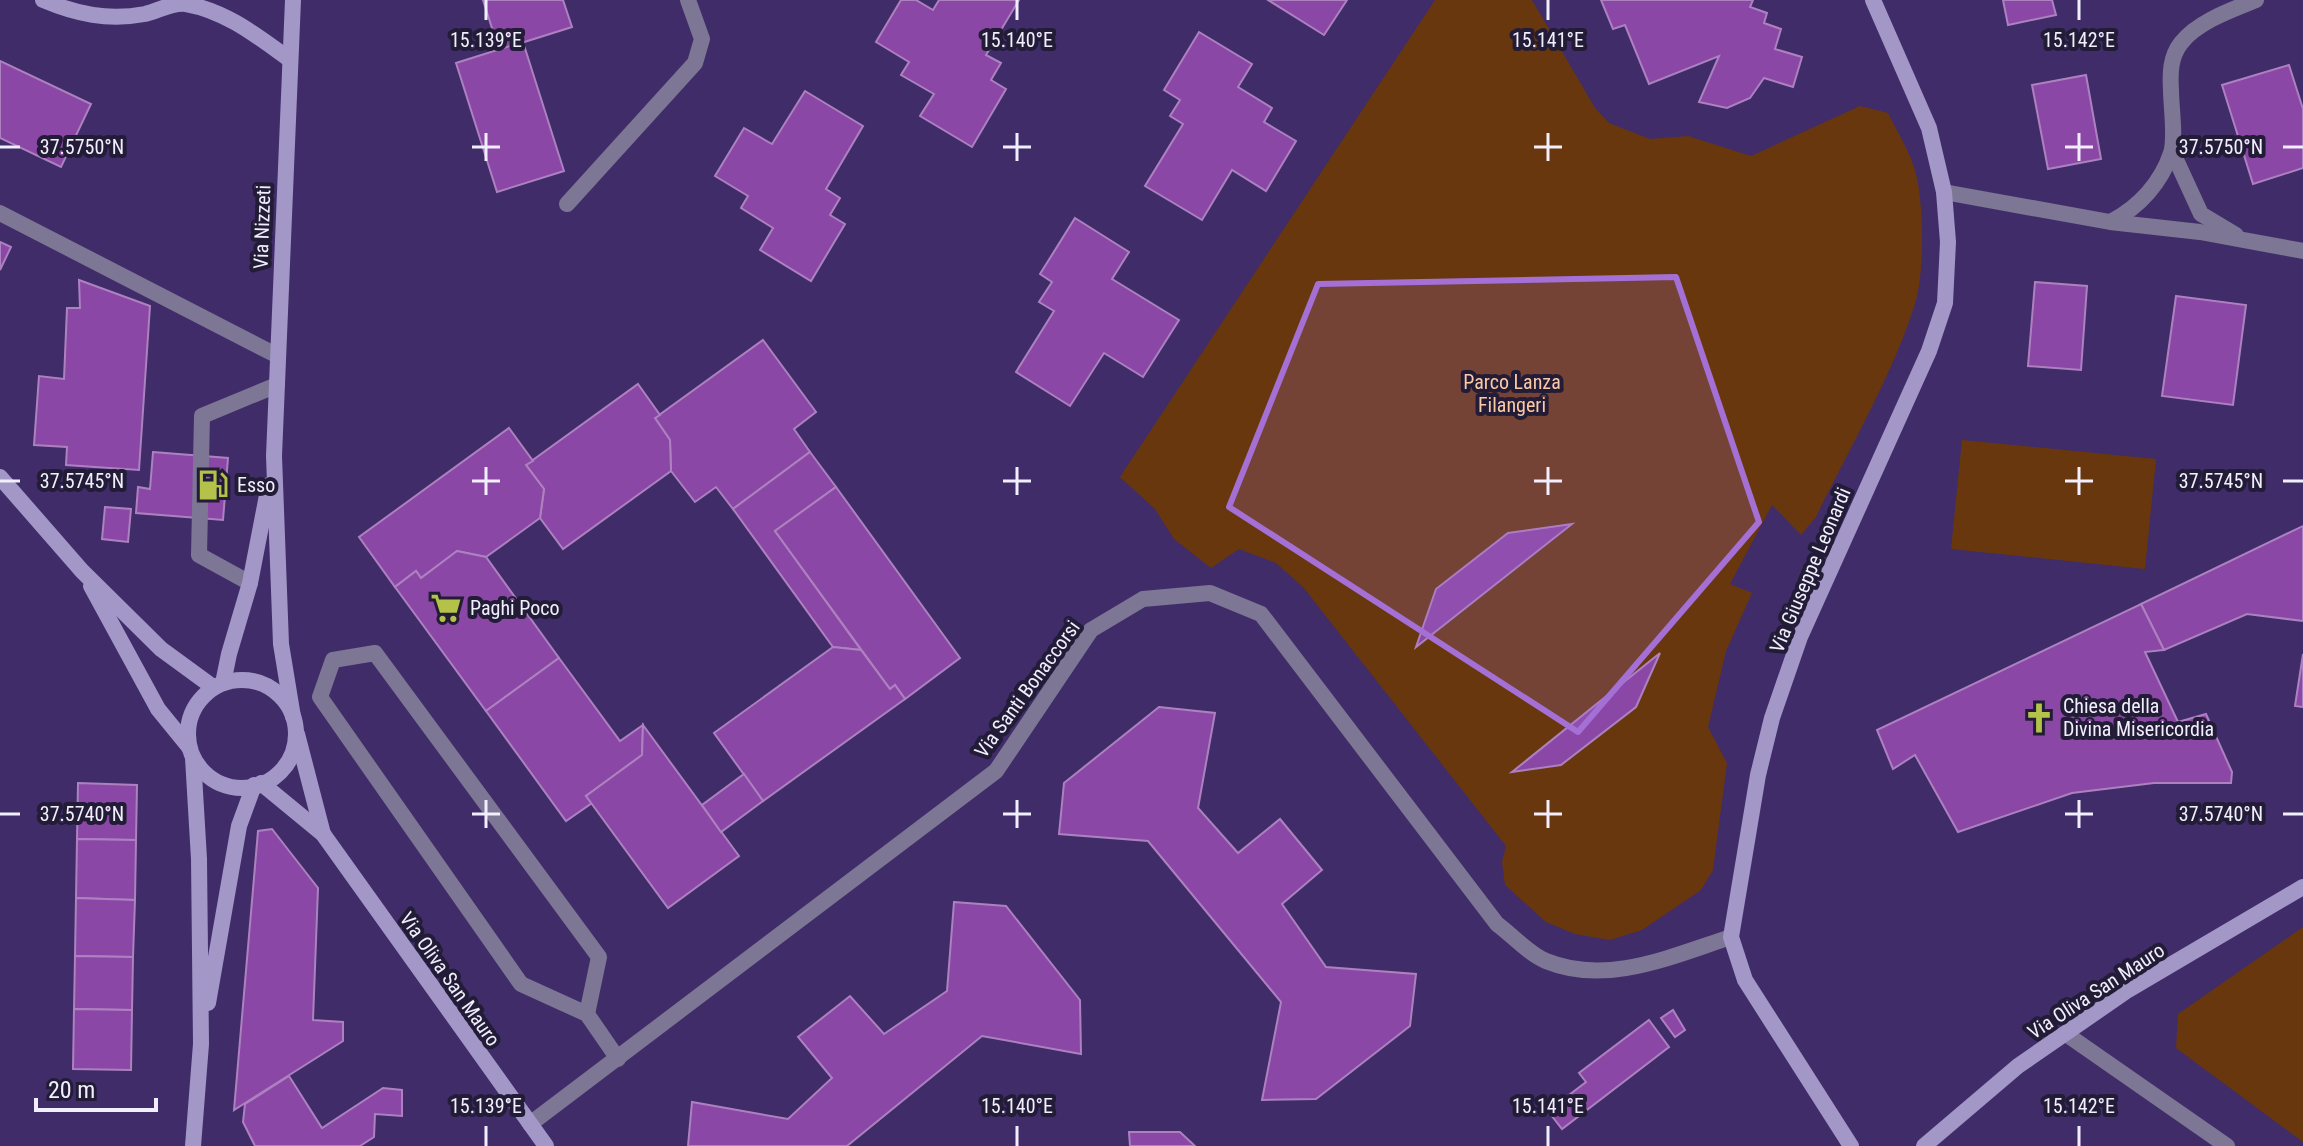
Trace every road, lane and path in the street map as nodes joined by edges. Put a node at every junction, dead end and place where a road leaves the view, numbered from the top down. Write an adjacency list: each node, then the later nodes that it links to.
1 (43, 0): 6 (street)
2 (293, 0): 7 (street, Via Nizzeti)
3 (688, 0): 10 (street)
4 (1873, 0): 9 (street, Via Giuseppe Leonardi)
5 (2256, 0): 8 (street)
6 (186, 2): 7 (street)
7 (289, 59): 15 (street, Via Nizzeti)
8 (2172, 151): 12 (street); 13 (street)
9 (1944, 192): 12 (street); 27 (street, Via Giuseppe Leonardi)
10 (567, 204)
11 (0, 213): 15 (street)
12 (2110, 222): 13 (street)
13 (2249, 242): 14 (street)
14 (2303, 251)
15 (278, 356): 16 (street, Via Nizzeti)
16 (277, 385): 17 (street, Via Nizzeti); 20 (street)
17 (274, 456): 20 (street); 22 (street)
18 (0, 477): 19 (street)
19 (82, 571): 21 (street); 23 (street)
20 (250, 583): 21 (street)
21 (218, 685): 22 (street); 23 (street)
22 (294, 724): 24 (street); 25 (street)
23 (192, 753): 24 (street); 30 (street)
24 (258, 784): 25 (street); 30 (street)
25 (323, 834): 32 (street, Via Oliva San Mauro)
26 (2303, 887): 29 (street, Via Oliva San Mauro)
27 (1731, 937): 31 (street, Via Santi Bonaccorsi); 35 (street, Via Giuseppe Leonardi)
28 (587, 1014): 28 (street); 31 (street)
29 (2066, 1034): 36 (street, Via Oliva San Mauro); 37 (street)
30 (201, 1044): 33 (street)
31 (618, 1059): 32 (street, Via Santi Bonaccorsi)
32 (530, 1124): 34 (street, Via Oliva San Mauro)
33 (193, 1146)
34 (546, 1146)
35 (1851, 1146)
36 (1924, 1146)
37 (2227, 1146)

